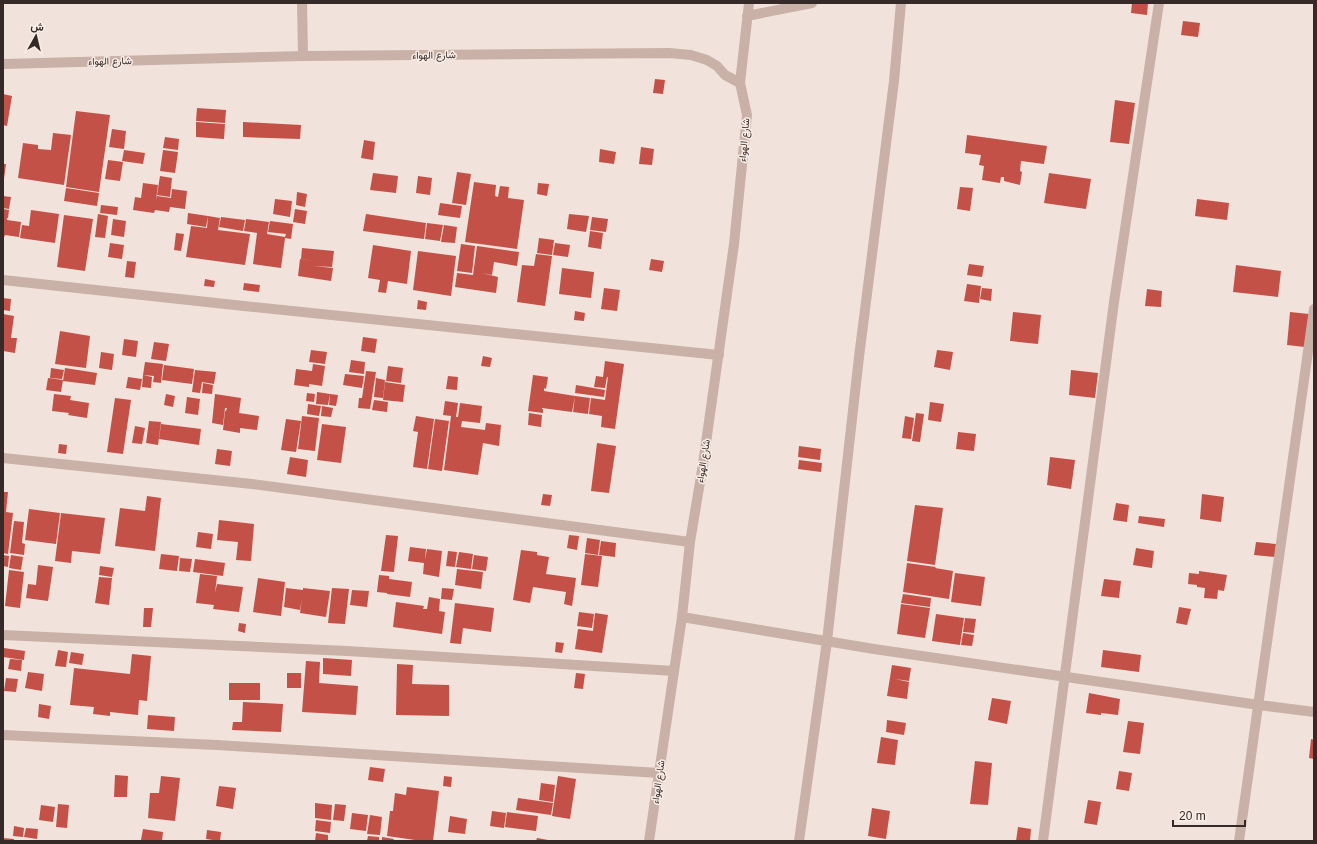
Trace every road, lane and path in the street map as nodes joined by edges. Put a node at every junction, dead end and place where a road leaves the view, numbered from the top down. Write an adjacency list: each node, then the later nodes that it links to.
1 (302, 3): 7 (street)
2 (749, 3): 6 (street)
3 (812, 3): 6 (street)
4 (901, 3): 17 (street)
5 (1159, 3): 19 (street)
6 (747, 16): 9 (street)
7 (303, 56): 8 (street, شارع الهواء); 9 (street, شارع الهواء)
8 (3, 64)
9 (740, 84): 12 (street, شارع الهواء)
10 (3, 280): 12 (street)
11 (1314, 309): 20 (street)
12 (719, 355): 14 (street, شارع الهواء)
13 (3, 458): 14 (street)
14 (690, 542): 15 (street, شارع الهواء)
15 (682, 616): 17 (street); 18 (street, شارع الهواء)
16 (3, 635): 18 (street)
17 (827, 641): 19 (street); 25 (street)
18 (674, 671): 23 (street, شارع الهواء)
19 (1065, 677): 20 (street); 26 (street)
20 (1259, 705): 21 (street); 27 (street)
21 (1314, 712)
22 (3, 734): 23 (street)
23 (659, 773): 24 (street, شارع الهواء)
24 (649, 841)
25 (799, 841)
26 (1043, 841)
27 (1239, 841)

